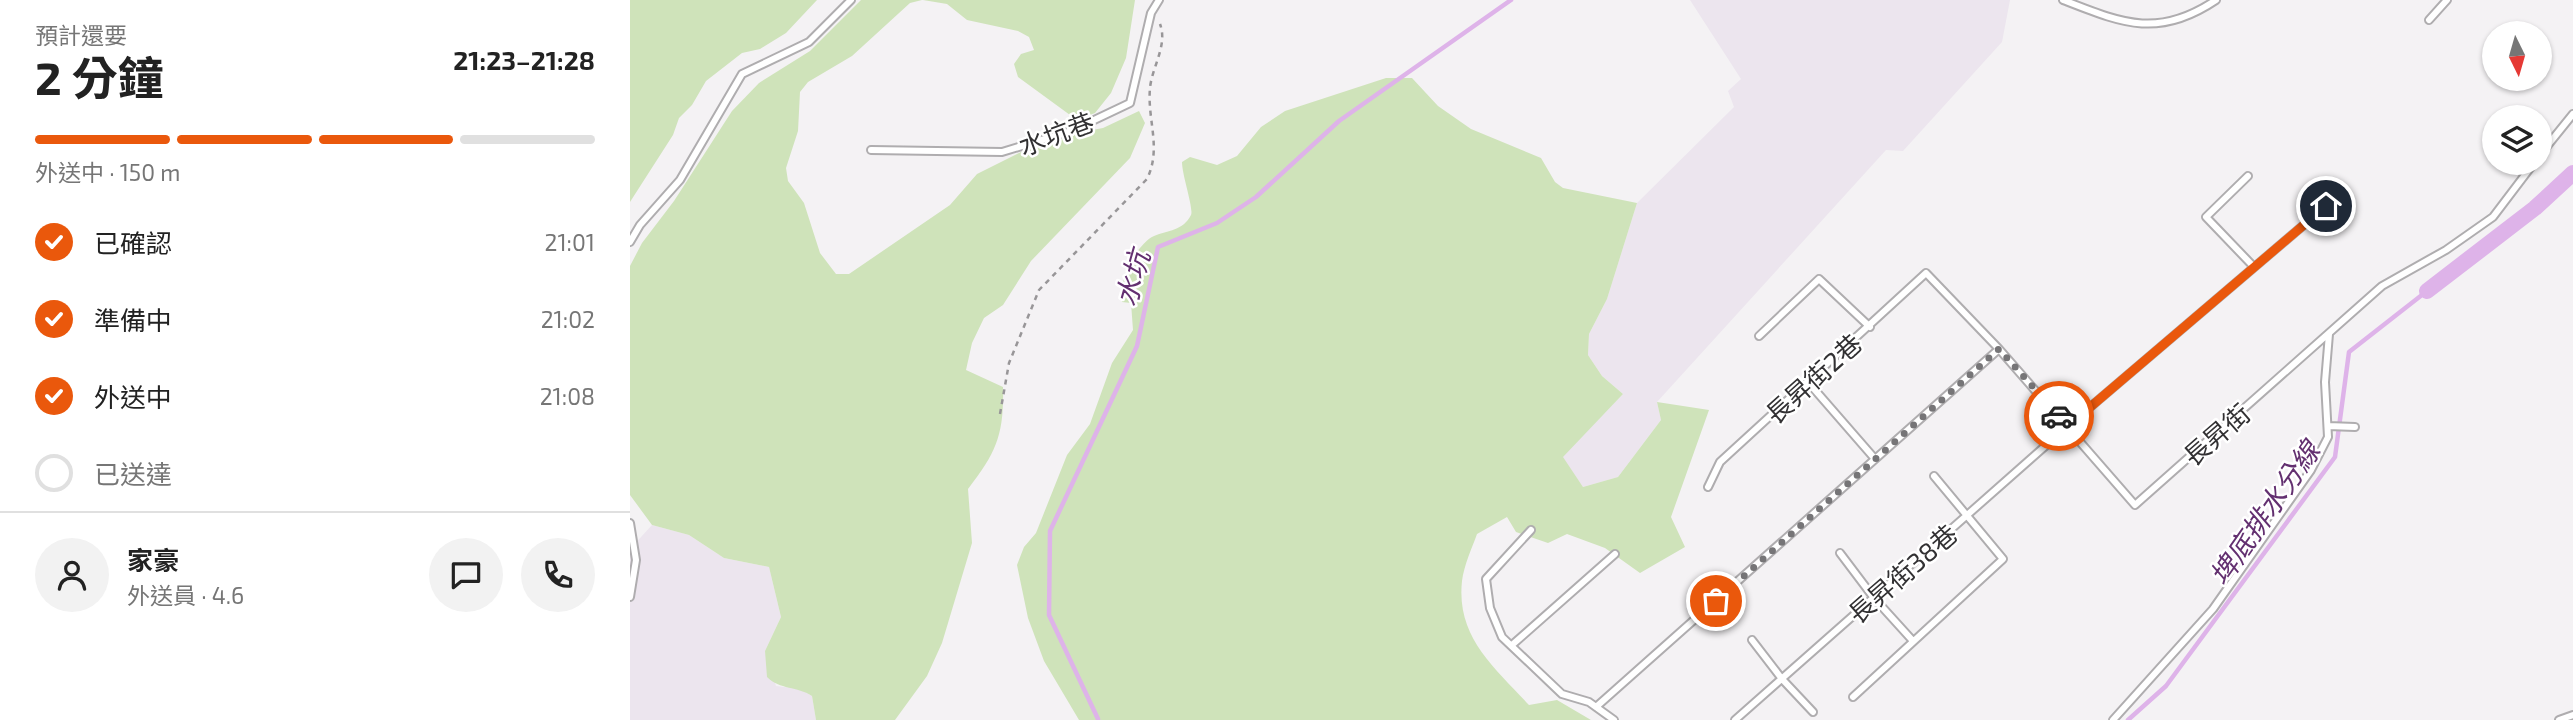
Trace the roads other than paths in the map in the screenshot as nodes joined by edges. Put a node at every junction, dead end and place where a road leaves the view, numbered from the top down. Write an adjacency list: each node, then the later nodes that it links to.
1 (851, 0): 13 (lane)
2 (1160, 0): 9 (lane, 水坑巷)
3 (2063, 0): 4 (lane)
4 (2216, 0)
5 (2447, 0): 6 (lane)
6 (2429, 20)
7 (2573, 114): 8 (lane)
8 (2552, 140)
9 (871, 150)
10 (2525, 175): 17 (lane, 長昇街)
11 (2248, 176): 14 (lane)
12 (2326, 206): 14 (lane, 長昇街38巷)
13 (630, 242)
14 (2253, 266): 21 (lane, 長昇街38巷)
15 (1926, 273): 16 (lane, 長昇街2巷); 19 (lane, 長昇街)
16 (1870, 327): 18 (lane); 20 (lane, 長昇街2巷)
17 (2329, 334): 21 (lane, 長昇街); 22 (lane)
18 (1759, 336)
19 (1999, 349): 21 (lane, 長昇街); 24 (lane)
20 (1808, 382): 24 (lane); 26 (lane, 長昇街2巷)
21 (2068, 426): 27 (lane, 長昇街38巷)
22 (2328, 426): 23 (lane); 44 (lane)
23 (2355, 427)
24 (1875, 459): 39 (lane)
25 (1934, 476): 27 (lane)
26 (1708, 487)
27 (1966, 516): 33 (lane, 長昇街38巷); 35 (lane)
28 (630, 523): 32 (lane)
29 (1531, 530): 36 (lane)
30 (1615, 554): 36 (lane)
31 (1840, 554): 33 (lane)
32 (630, 597)
33 (1874, 598): 35 (lane); 37 (lane, 長昇街38巷)
34 (1752, 640): 37 (lane)
35 (1913, 641): 38 (lane)
36 (1512, 645): 39 (lane)
37 (1782, 679): 40 (lane); 43 (lane, 長昇街38巷)
38 (1853, 697)
39 (1597, 706): 42 (lane)
40 (1813, 712)
41 (2569, 717): 45 (lane)
42 (1614, 720)
43 (1735, 720)
44 (2113, 720)
45 (2559, 720)

